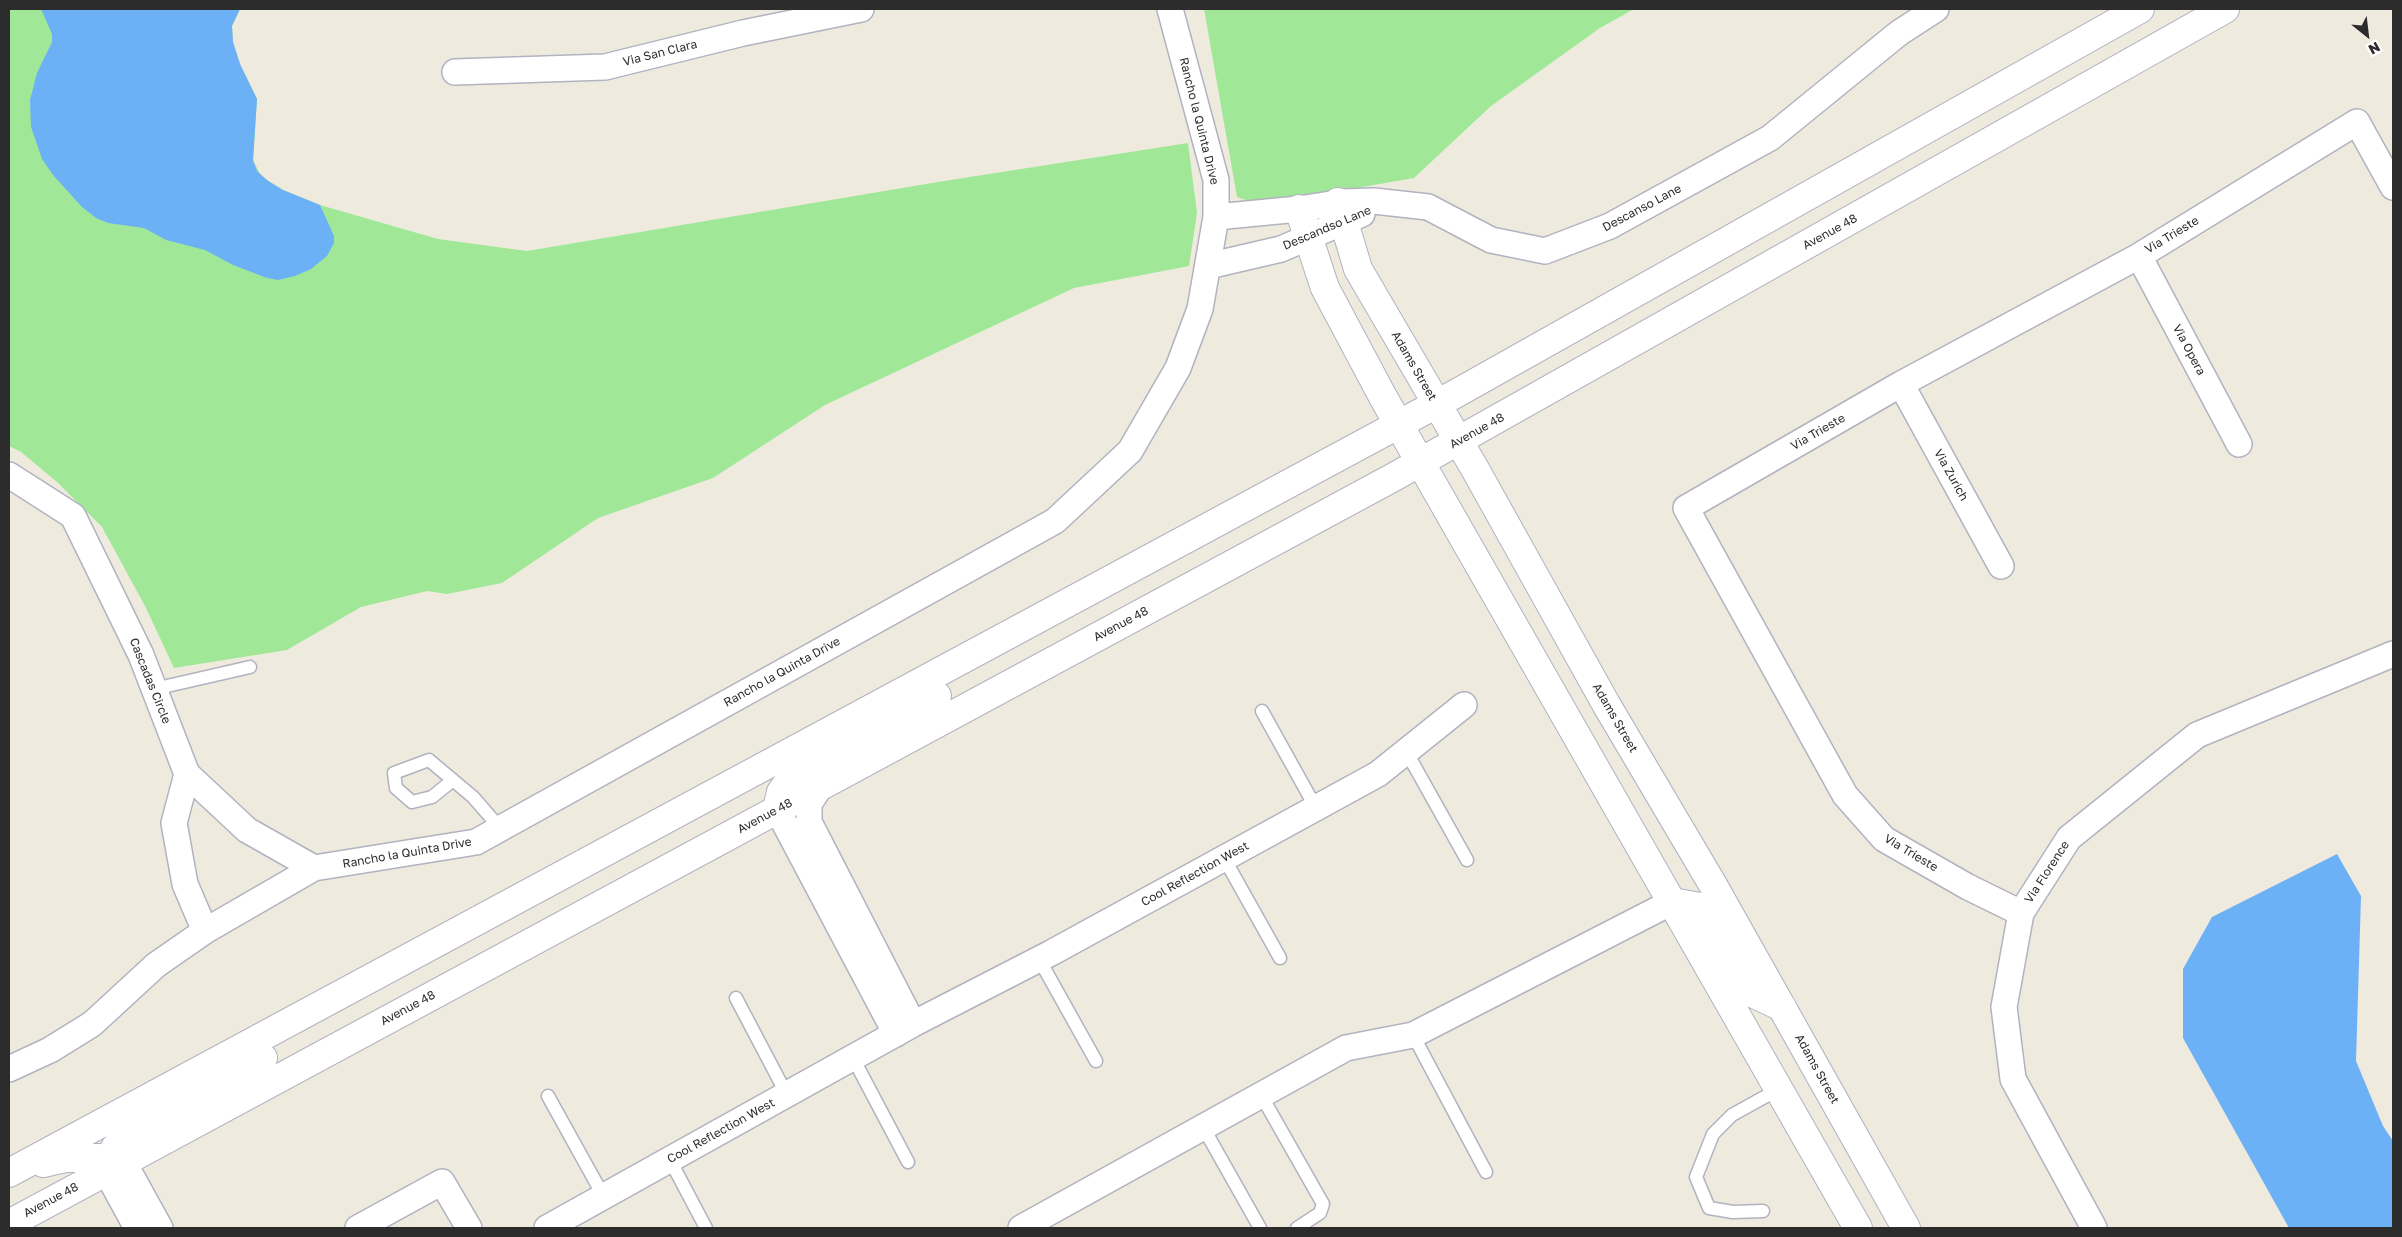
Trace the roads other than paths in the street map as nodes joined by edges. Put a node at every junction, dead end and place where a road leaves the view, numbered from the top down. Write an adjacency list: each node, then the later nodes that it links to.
1 (861, 9): 8 (street, Via San Clara)
2 (1170, 9): 13 (street, Rancho la Quinta Drive)
3 (1899, 9): 7 (street)
4 (1936, 9): 7 (street, Descanso Lane)
5 (2140, 9): 18 (main road)
6 (2225, 9): 20 (main road, Avenue 48)
7 (1899, 33): 10 (street, Descanso Lane)
8 (455, 72)
9 (2393, 187): 15 (street, Via Trieste)
10 (1386, 202): 12 (street, Descandso Lane)
11 (1299, 209): 12 (street); 13 (street); 14 (main road)
12 (1341, 213): 14 (street, Descandso Lane); 18 (main road, Adams Street)
13 (1216, 217): 16 (street, Rancho la Quinta Drive)
14 (1308, 238): 16 (street, Descandso Lane); 19 (main road)
15 (2139, 256): 17 (street, Via Trieste); 21 (street, Via Opera)
16 (1208, 266): 37 (street, Rancho la Quinta Drive)
17 (1902, 384): 24 (street, Via Zurich); 42 (street, Via Trieste)
18 (1436, 404): 19 (main road); 20 (main road, Adams Street)
19 (1399, 425): 22 (main road); 25 (main road)
20 (1458, 441): 22 (main road, Avenue 48); 48 (main road, Adams Street)
21 (2239, 444)
22 (1421, 462): 34 (main road, Avenue 48); 41 (main road)
23 (9, 476): 28 (street, Cascadas Circle)
24 (2001, 566)
25 (986, 648): 36 (main road); 47 (main road)
26 (2393, 654): 42 (street, Via Florence)
27 (250, 668): 28 (lane)
28 (154, 689): 32 (street, Cascadas Circle)
29 (1464, 705): 31 (street, Cool Reflection West)
30 (1262, 711): 35 (lane)
31 (1406, 751): 35 (street, Cool Reflection West); 39 (lane)
32 (187, 774): 40 (street, Cascadas Circle); 43 (street)
33 (453, 780): 37 (lane)
34 (820, 786): 36 (main road, Avenue 48); 49 (street)
35 (1316, 808): 38 (street, Cool Reflection West)
36 (777, 809): 49 (street); 61 (main road, Avenue 48)
37 (500, 828): 40 (street, Rancho la Quinta Drive)
38 (1224, 858): 44 (lane); 45 (street, Cool Reflection West)
39 (1467, 860)
40 (314, 868): 43 (street, Rancho la Quinta Drive)
41 (1672, 902): 48 (main road); 50 (street); 54 (main road)
42 (2021, 913): 78 (street, Via Florence)
43 (205, 931): 53 (street, Rancho la Quinta Drive)
44 (1280, 958)
45 (1039, 959): 49 (street, Cool Reflection West); 52 (lane)
46 (736, 998): 55 (lane)
47 (330, 1000): 61 (main road); 62 (main road)
48 (1782, 1007): 77 (main road, Adams Street)
49 (904, 1029): 51 (street, Cool Reflection West)
50 (1413, 1035): 56 (street); 63 (lane)
51 (853, 1058): 55 (street, Cool Reflection West); 60 (lane)
52 (1096, 1061)
53 (9, 1069)
54 (1779, 1089): 65 (lane); 76 (main road)
55 (787, 1094): 59 (street, Cool Reflection West)
56 (1261, 1095): 58 (street); 75 (lane)
57 (548, 1096): 64 (lane)
58 (1203, 1127): 73 (street); 74 (lane)
59 (670, 1160): 64 (street, Cool Reflection West); 72 (lane)
60 (908, 1162)
61 (113, 1164): 62 (main road); 66 (main road, Avenue 48); 67 (street); 68 (street)
62 (11, 1172)
63 (1486, 1172)
64 (604, 1197): 71 (street, Cool Reflection West)
65 (1763, 1211)
66 (9, 1224)
67 (137, 1228)
68 (160, 1228)
69 (358, 1228): 70 (street)
70 (470, 1228)
71 (547, 1228)
72 (706, 1228)
73 (1021, 1228)
74 (1260, 1228)
75 (1297, 1228)
76 (1858, 1228)
77 (1906, 1228)
78 (2094, 1228)

